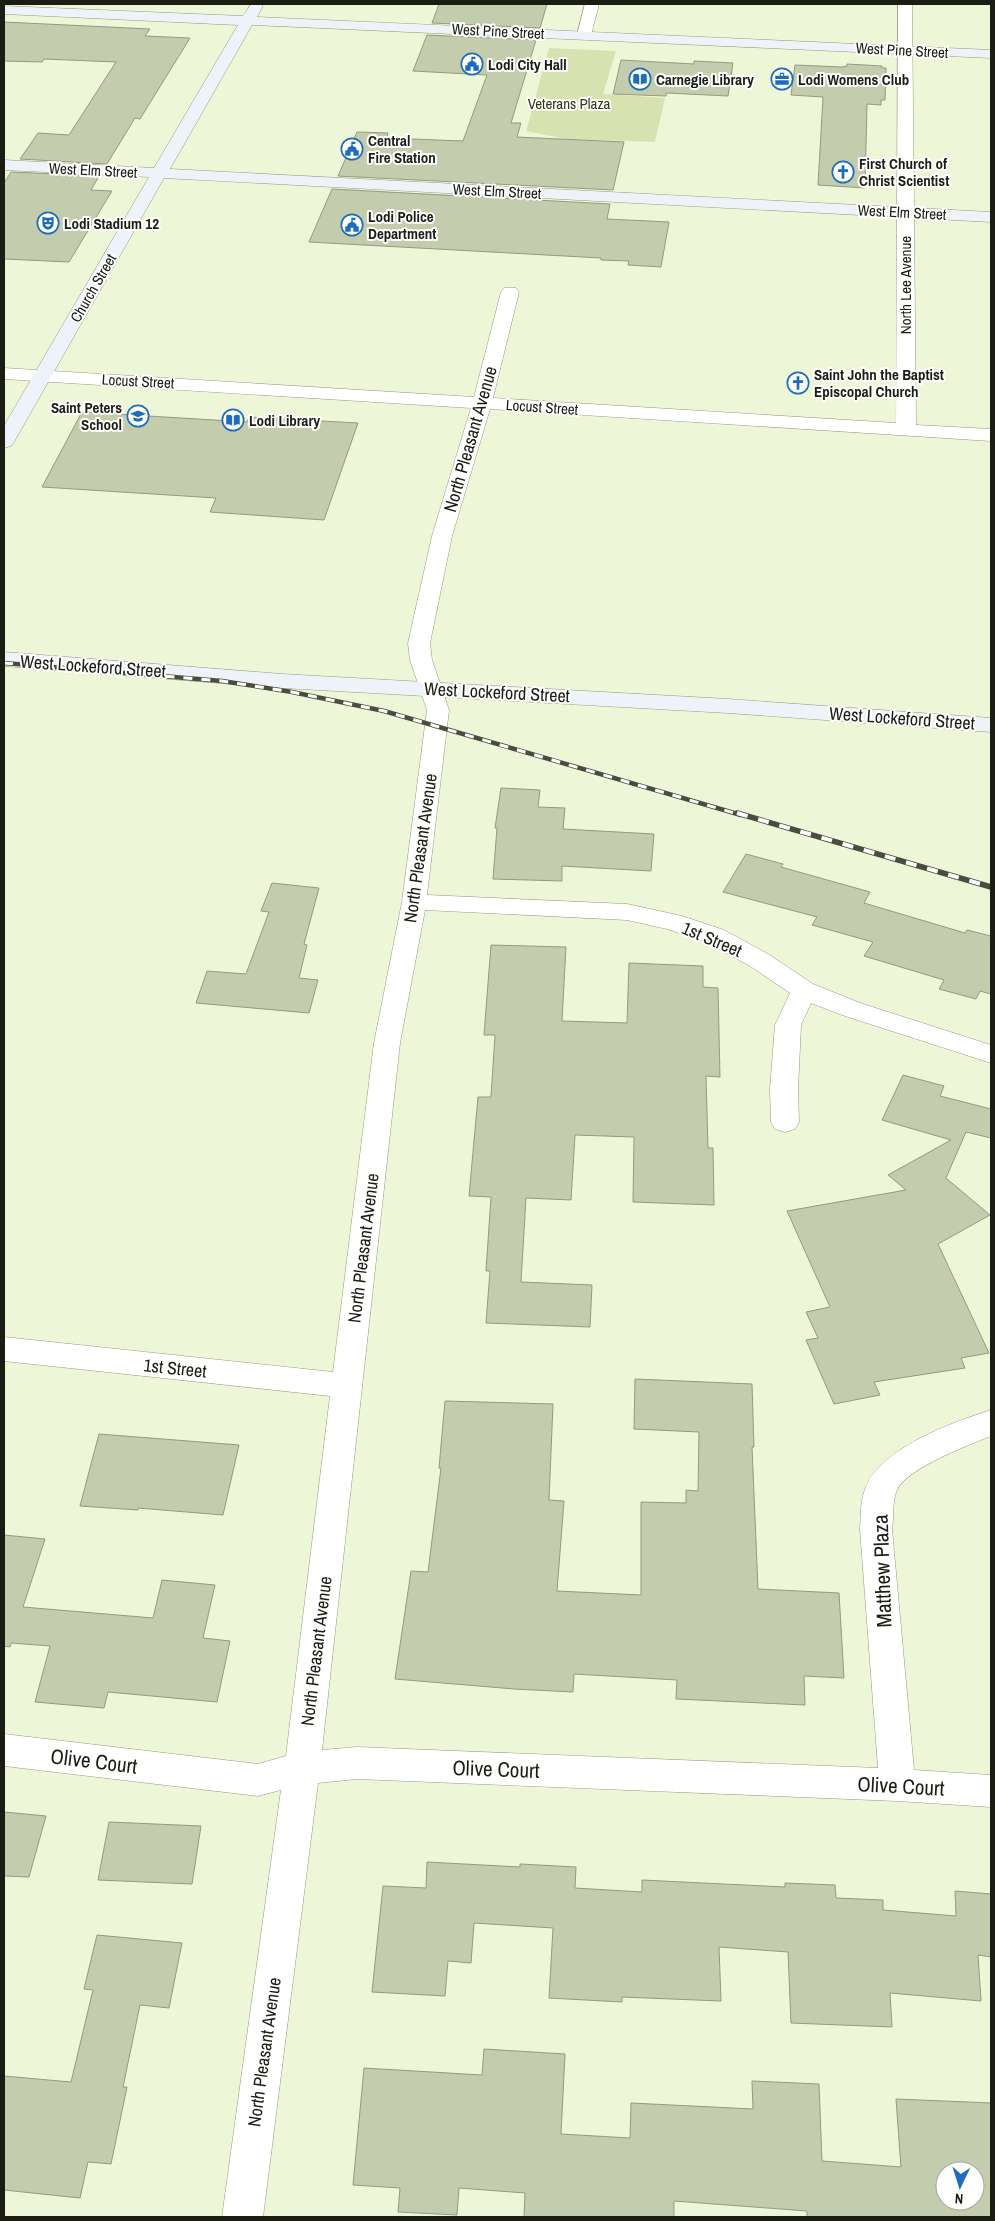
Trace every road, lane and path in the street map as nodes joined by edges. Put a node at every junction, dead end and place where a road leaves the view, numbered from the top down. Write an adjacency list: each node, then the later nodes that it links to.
1 (257, 4): 5 (street, Church Street)
2 (592, 4): 6 (street)
3 (905, 4): 7 (street, North Lee Avenue)
4 (4, 10): 5 (street, West Pine Street)
5 (247, 21): 6 (street, West Pine Street); 10 (street, Church Street)
6 (584, 36): 7 (street, West Pine Street)
7 (904, 50): 8 (street, West Pine Street); 11 (street, North Lee Avenue)
8 (991, 54)
9 (4, 165): 10 (street, West Elm Street)
10 (160, 174): 11 (street, West Elm Street); 15 (street, Church Street)
11 (905, 212): 12 (street, West Elm Street); 17 (street, North Lee Avenue)
12 (991, 217)
13 (510, 292): 16 (street, North Pleasant Avenue)
14 (4, 373): 15 (street, Locust Street)
15 (42, 375): 16 (street, Locust Street); 19 (street, Church Street)
16 (482, 404): 17 (street, Locust Street); 21 (street, North Pleasant Avenue)
17 (906, 430): 18 (street, Locust Street)
18 (991, 435)
19 (4, 442)
20 (4, 659): 21 (street, West Lockeford Street)
21 (432, 688): 22 (street, West Lockeford Street); 23 (street, North Pleasant Avenue)
22 (991, 725)
23 (414, 902): 24 (street, 1st Street); 28 (street, North Pleasant Avenue)
24 (804, 990): 25 (street, 1st Street); 26 (street)
25 (991, 1054)
26 (785, 1122)
27 (4, 1349): 28 (street, 1st Street)
28 (347, 1386): 31 (street, North Pleasant Avenue)
29 (991, 1422): 32 (street, Matthew Plaza)
30 (4, 1750): 31 (street, Olive Court)
31 (302, 1768): 32 (street, Olive Court); 34 (street, North Pleasant Avenue)
32 (897, 1785): 33 (street, Olive Court)
33 (991, 1791)
34 (242, 2217)

